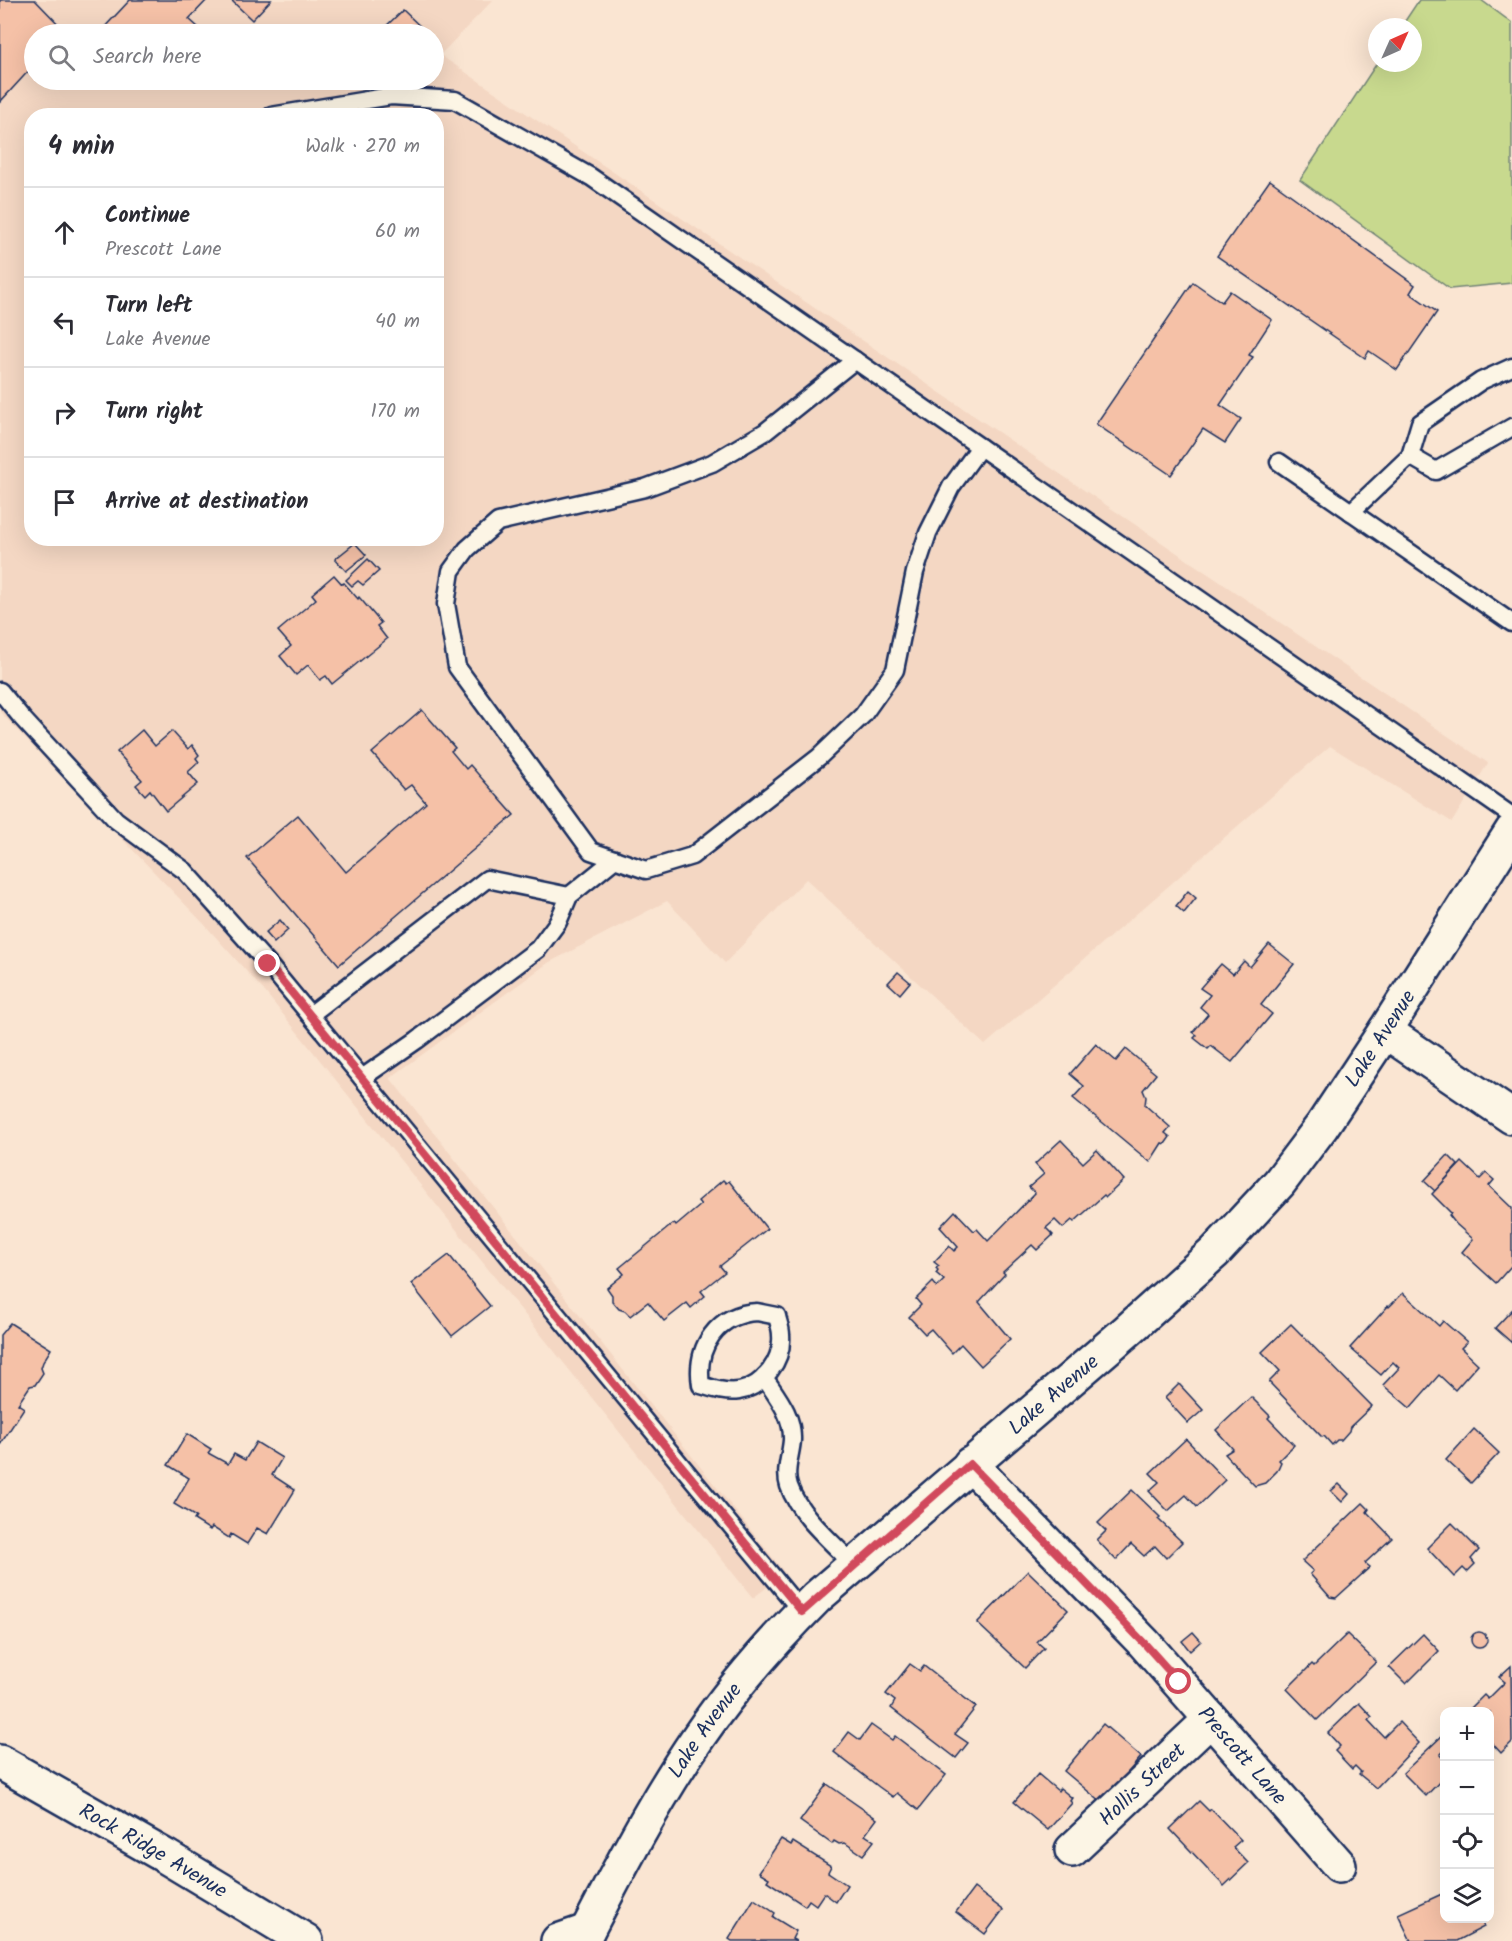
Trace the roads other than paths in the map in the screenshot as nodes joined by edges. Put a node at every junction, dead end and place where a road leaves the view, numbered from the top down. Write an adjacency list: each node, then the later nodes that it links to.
1 (319, 108): 2 (lane)
2 (855, 360): 5 (lane); 13 (lane)
3 (1512, 367): 6 (lane)
4 (1512, 427): 6 (lane)
5 (980, 447): 11 (lane); 13 (lane)
6 (1410, 456): 8 (lane)
7 (1279, 462): 8 (lane)
8 (1351, 512): 9 (lane)
9 (1512, 623)
10 (0, 691): 15 (lane)
11 (1512, 816)
12 (1512, 831): 16 (main road, Lake Avenue)
13 (615, 859): 14 (lane)
14 (569, 896): 15 (lane); 17 (lane)
15 (310, 1015): 17 (lane)
16 (1385, 1031): 18 (main road); 20 (main road, Lake Avenue)
17 (362, 1078): 22 (lane)
18 (1512, 1117)
19 (764, 1377): 19 (lane); 21 (lane)
20 (970, 1464): 21 (main road, Lake Avenue); 23 (main road, Prescott Lane)
21 (854, 1565): 22 (main road, Lake Avenue)
22 (802, 1612): 27 (main road, Lake Avenue)
23 (1211, 1719): 25 (main road, Hollis Street); 26 (main road, Prescott Lane)
24 (0, 1762): 28 (main road, Rock Ridge Avenue)
25 (1072, 1850)
26 (1339, 1865)
27 (576, 1938)
28 (306, 1941)

